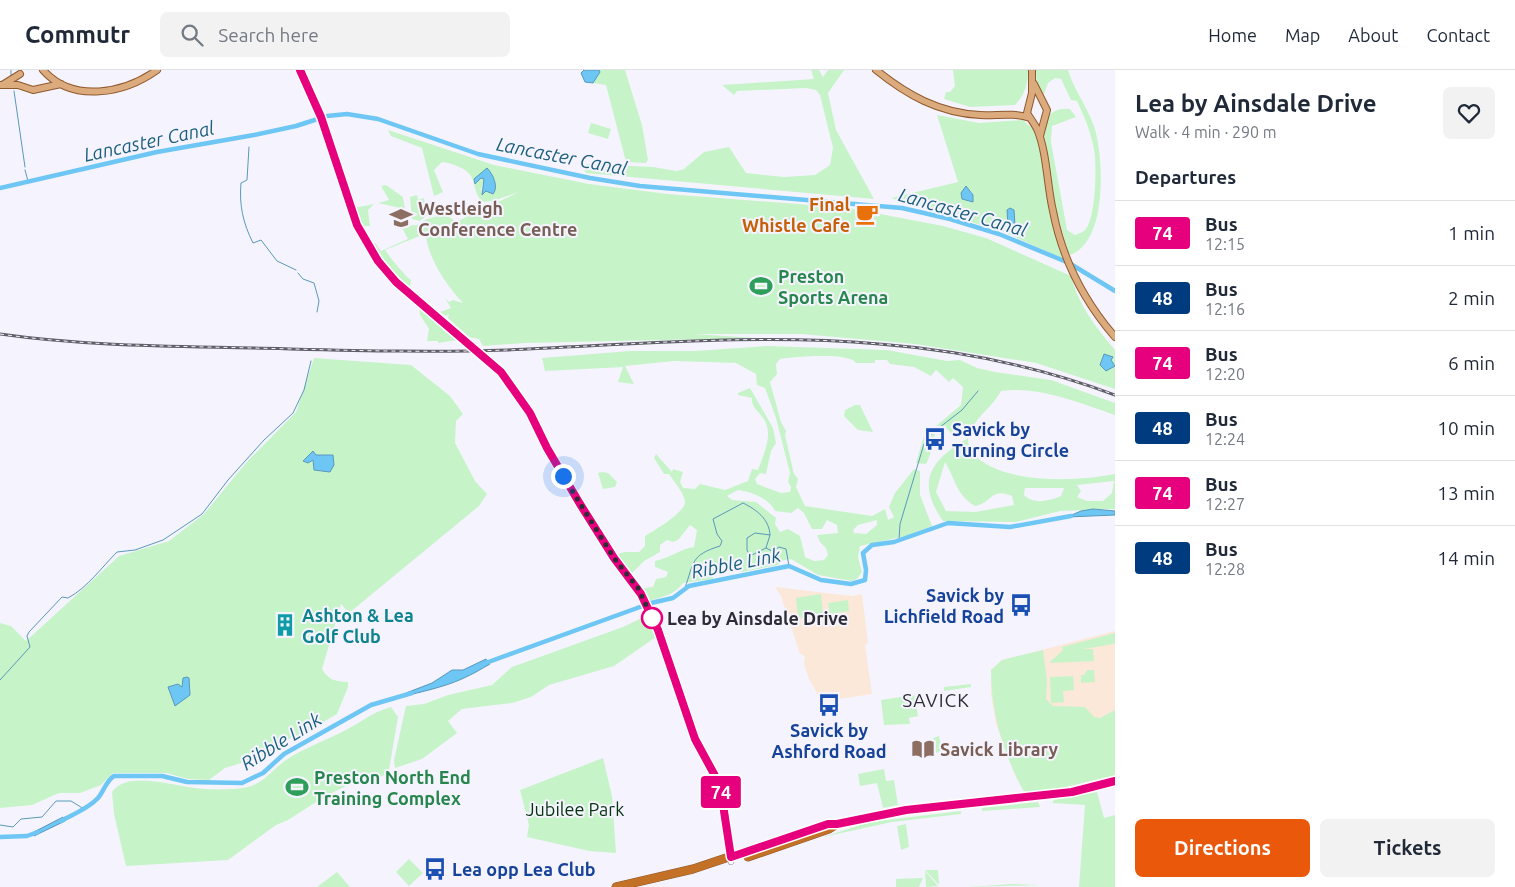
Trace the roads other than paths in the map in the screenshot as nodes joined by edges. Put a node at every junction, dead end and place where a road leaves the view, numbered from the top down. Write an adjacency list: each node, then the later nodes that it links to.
1 (157, 70): 8 (main road)
2 (300, 70): 20 (street)
3 (876, 70): 14 (main road)
4 (1032, 70): 7 (main road)
5 (44, 71): 8 (main road); 11 (main road)
6 (22, 72): 9 (main road); 10 (main road)
7 (1033, 82): 12 (main road); 13 (main road)
8 (61, 84): 11 (main road)
9 (0, 85): 10 (main road)
10 (23, 86): 11 (main road)
11 (41, 88)
12 (1041, 101): 13 (main road); 15 (main road)
13 (1029, 104): 14 (main road); 16 (main road)
14 (1011, 113): 16 (main road)
15 (1044, 117): 16 (main road); 17 (main road)
16 (1030, 118): 17 (main road)
17 (1040, 138): 18 (main road)
18 (1115, 336)
19 (1115, 781): 20 (highway)
20 (731, 859): 21 (highway)
21 (616, 887)

